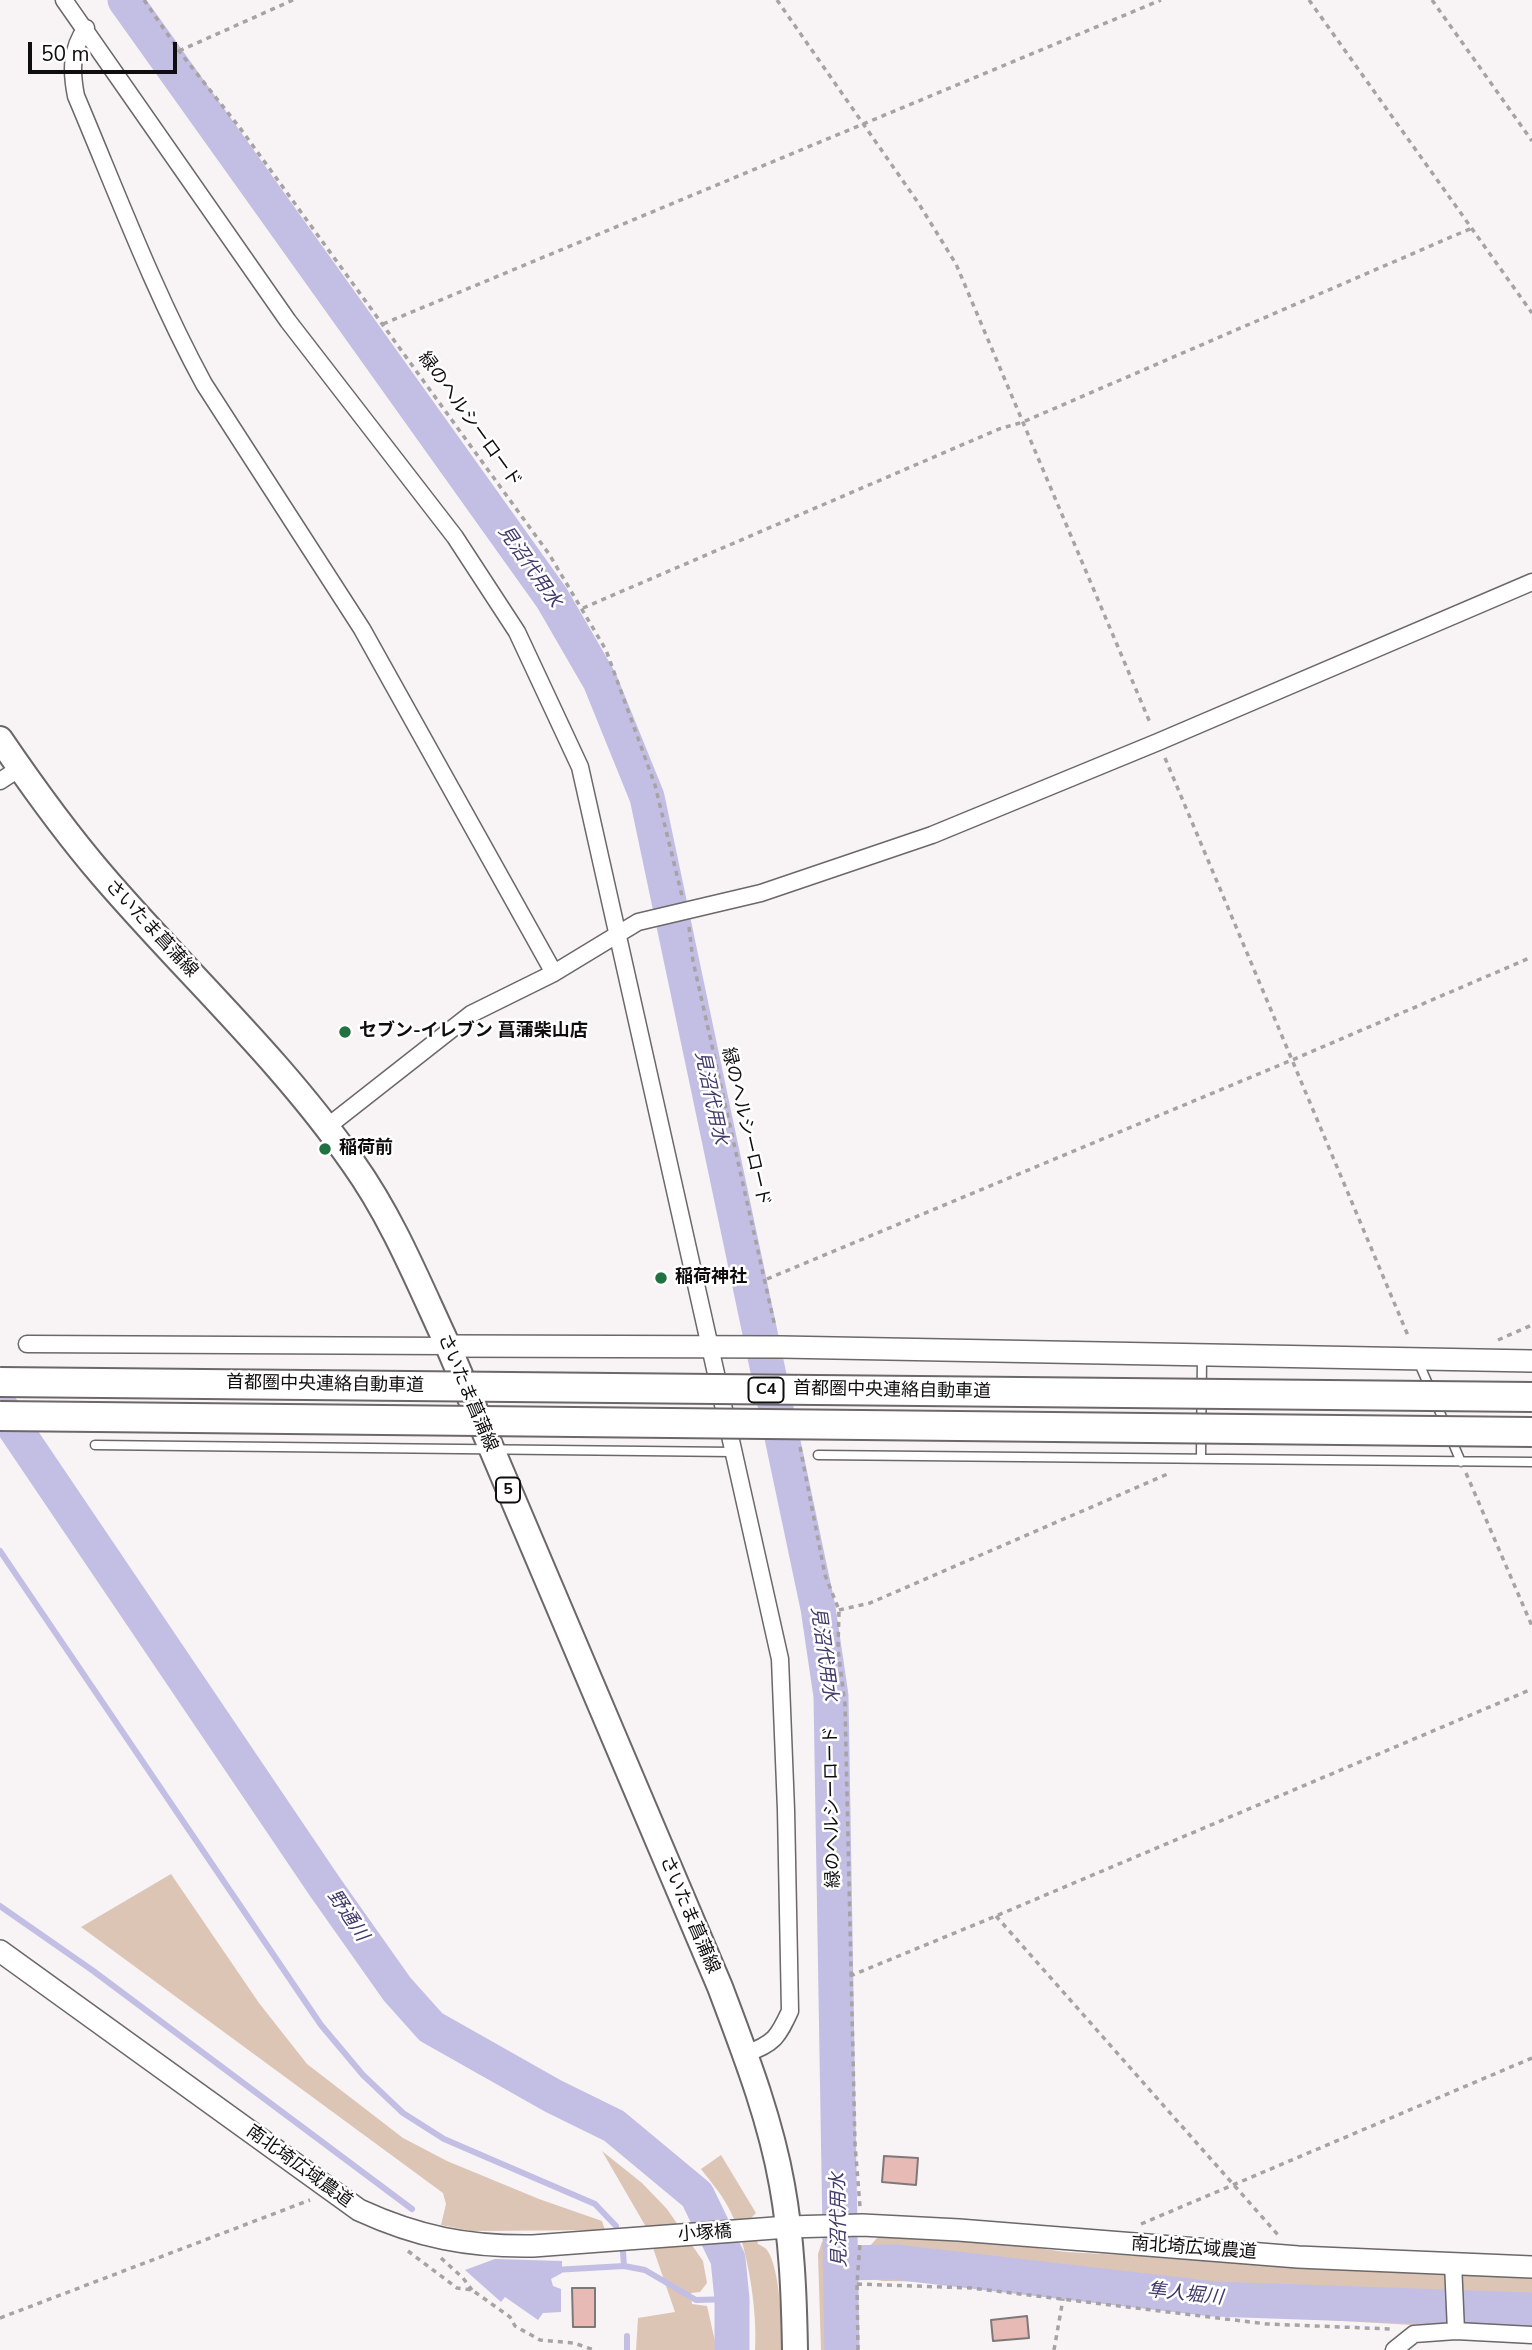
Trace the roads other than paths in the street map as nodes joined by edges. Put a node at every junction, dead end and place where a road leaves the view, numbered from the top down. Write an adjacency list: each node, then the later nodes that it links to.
1 (64, 0): 2 (street)
2 (86, 28): 6 (street); 7 (street)
3 (1532, 582): 6 (street)
4 (0, 739): 5 (main road, さいたま菖蒲線 / 5)
5 (10, 774): 8 (main road, さいたま菖蒲線 / 5)
6 (619, 932): 7 (street); 11 (street)
7 (554, 973): 8 (street)
8 (327, 1127): 10 (main road, さいたま菖蒲線 / 5)
9 (27, 1344): 10 (street)
10 (448, 1346): 11 (street); 20 (main road, さいたま菖蒲線 / 5)
11 (712, 1348): 12 (street); 21 (street)
12 (1202, 1356): 13 (street); 23 (lane)
13 (1418, 1360): 14 (street); 24 (lane)
14 (1532, 1361)
15 (0, 1382): 16 (highway, 首都圏中央連絡自動車道 / C4, bridge)
16 (1532, 1397)
17 (0, 1416): 18 (highway, 首都圏中央連絡自動車道 / C4, bridge)
18 (1532, 1432)
19 (95, 1445): 20 (lane)
20 (490, 1448): 21 (lane); 27 (main road, さいたま菖蒲線 / 5)
21 (734, 1452): 27 (street)
22 (818, 1455): 23 (lane)
23 (1201, 1457): 24 (lane)
24 (1461, 1461): 25 (lane)
25 (1532, 1462)
26 (0, 1951): 29 (street, 南北埼広域農道)
27 (745, 2054): 28 (main road, さいたま菖蒲線 / 5)
28 (788, 2227): 29 (street, 小塚橋); 30 (street, 南北埼広域農道); 34 (main road, さいたま菖蒲線 / 5)
29 (649, 2237)
30 (1453, 2267): 31 (street, 南北埼広域農道); 32 (street)
31 (1532, 2267)
32 (1456, 2328): 33 (street); 35 (street)
33 (1532, 2336)
34 (795, 2350)
35 (1394, 2350)

